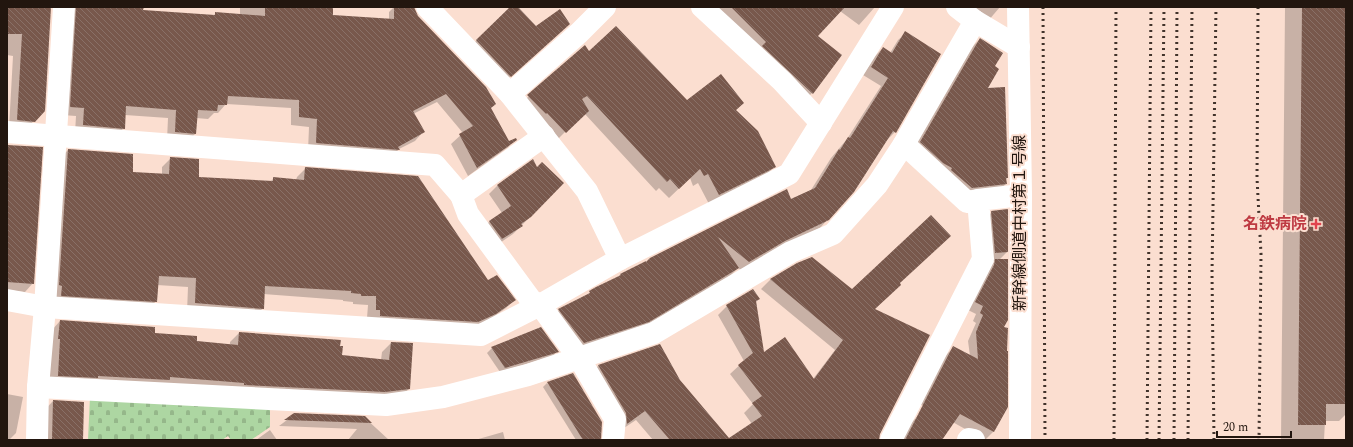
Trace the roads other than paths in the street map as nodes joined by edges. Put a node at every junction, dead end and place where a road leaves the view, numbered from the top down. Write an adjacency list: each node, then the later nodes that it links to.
1 (64, 7): 13 (street)
2 (427, 7): 10 (street)
3 (605, 7): 10 (street)
4 (702, 7): 11 (street)
5 (893, 7): 11 (street)
6 (957, 7): 8 (street)
7 (1018, 7): 9 (street, 新幹線側道中村第１号線)
8 (975, 21): 9 (street); 15 (street)
9 (1019, 47): 17 (street, 新幹線側道中村第１号線)
10 (510, 94): 14 (street)
11 (821, 123): 19 (street)
12 (7, 132): 13 (street)
13 (56, 136): 16 (street); 22 (street)
14 (544, 136): 16 (street); 19 (street)
15 (904, 144): 18 (street); 23 (street)
16 (461, 195): 21 (street)
17 (1021, 195): 18 (street); 30 (street, 新幹線側道中村第１号線)
18 (978, 200): 27 (street)
19 (620, 259): 21 (street)
20 (7, 300): 22 (street)
21 (540, 305): 22 (street); 23 (street)
22 (45, 307): 24 (street)
23 (579, 358): 24 (street); 26 (street)
24 (38, 388): 25 (street)
25 (37, 440)
26 (613, 440)
27 (891, 440)
28 (968, 440): 29 (street)
29 (974, 440)
30 (1020, 440)

